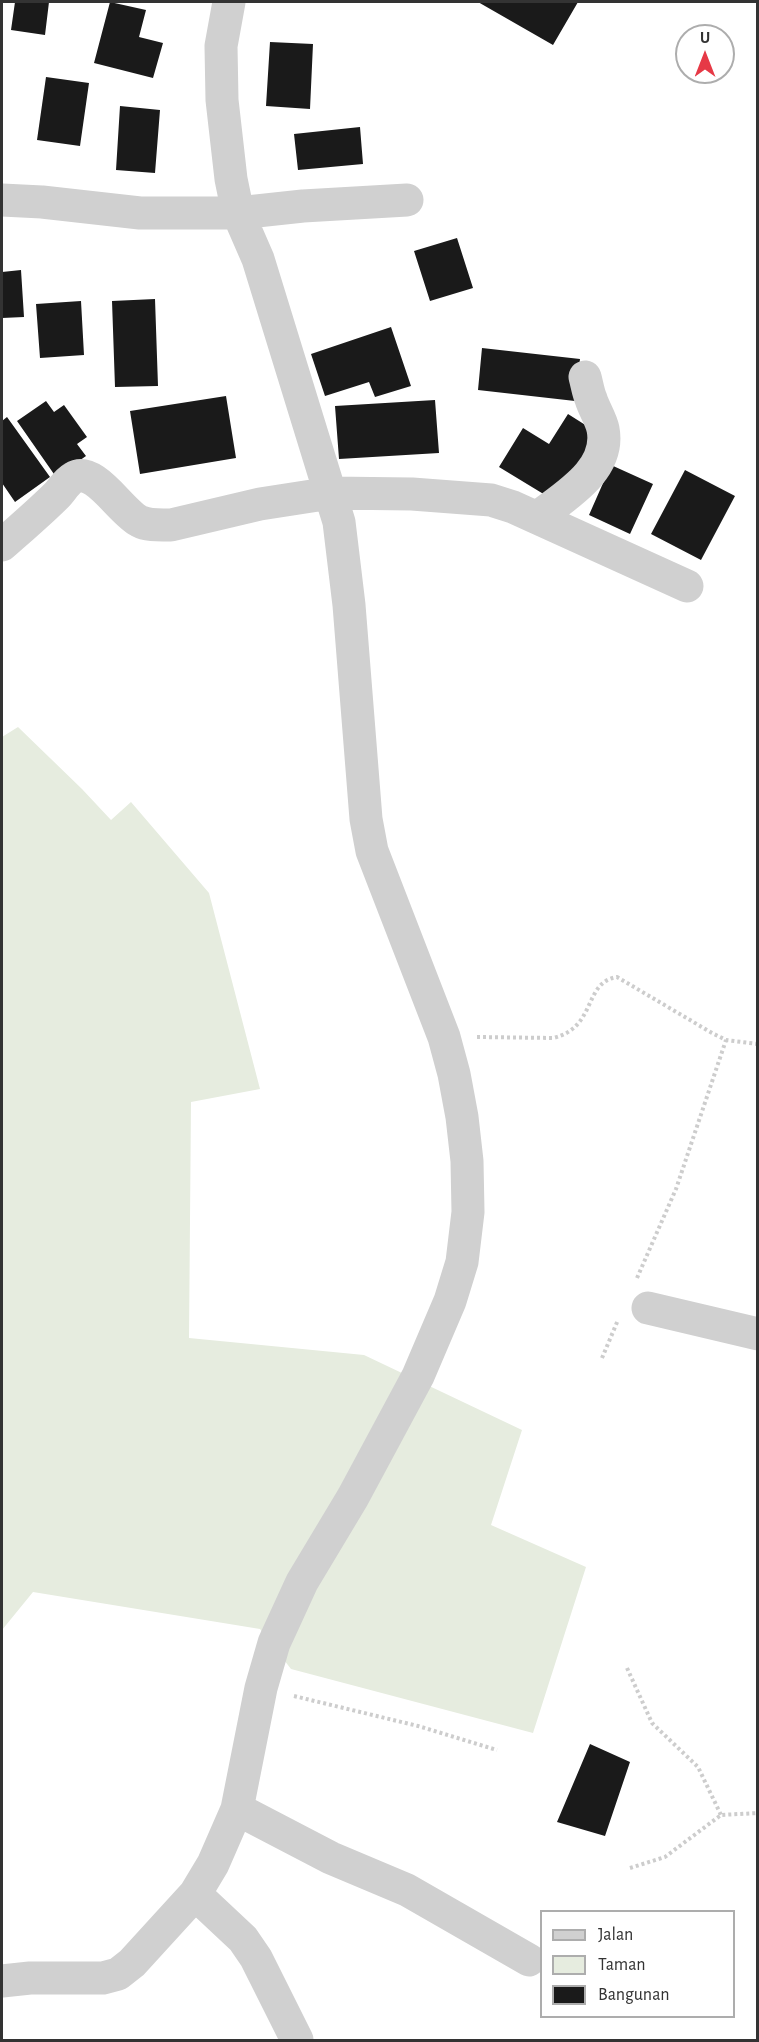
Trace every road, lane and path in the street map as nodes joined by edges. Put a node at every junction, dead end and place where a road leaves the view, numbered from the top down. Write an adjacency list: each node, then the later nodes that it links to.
1 (229, 2): 4 (street)
2 (2, 200): 4 (street)
3 (407, 200): 4 (street)
4 (238, 213): 6 (street)
5 (585, 377): 7 (street)
6 (331, 492): 7 (street); 8 (street); 10 (street)
7 (538, 517): 9 (street)
8 (2, 545)
9 (687, 586)
10 (444, 1037): 11 (path); 17 (street)
11 (726, 1040): 12 (path); 13 (path)
12 (758, 1044)
13 (634, 1302): 14 (street); 15 (path)
14 (758, 1334)
15 (602, 1358)
16 (627, 1668): 21 (path)
17 (261, 1688): 18 (path); 19 (street)
18 (497, 1750)
19 (237, 1809): 23 (street); 24 (street)
20 (758, 1813): 21 (path)
21 (721, 1815): 22 (path)
22 (630, 1868)
23 (195, 1894): 25 (street); 26 (street)
24 (529, 1960)
25 (2, 1981)
26 (297, 2040)

